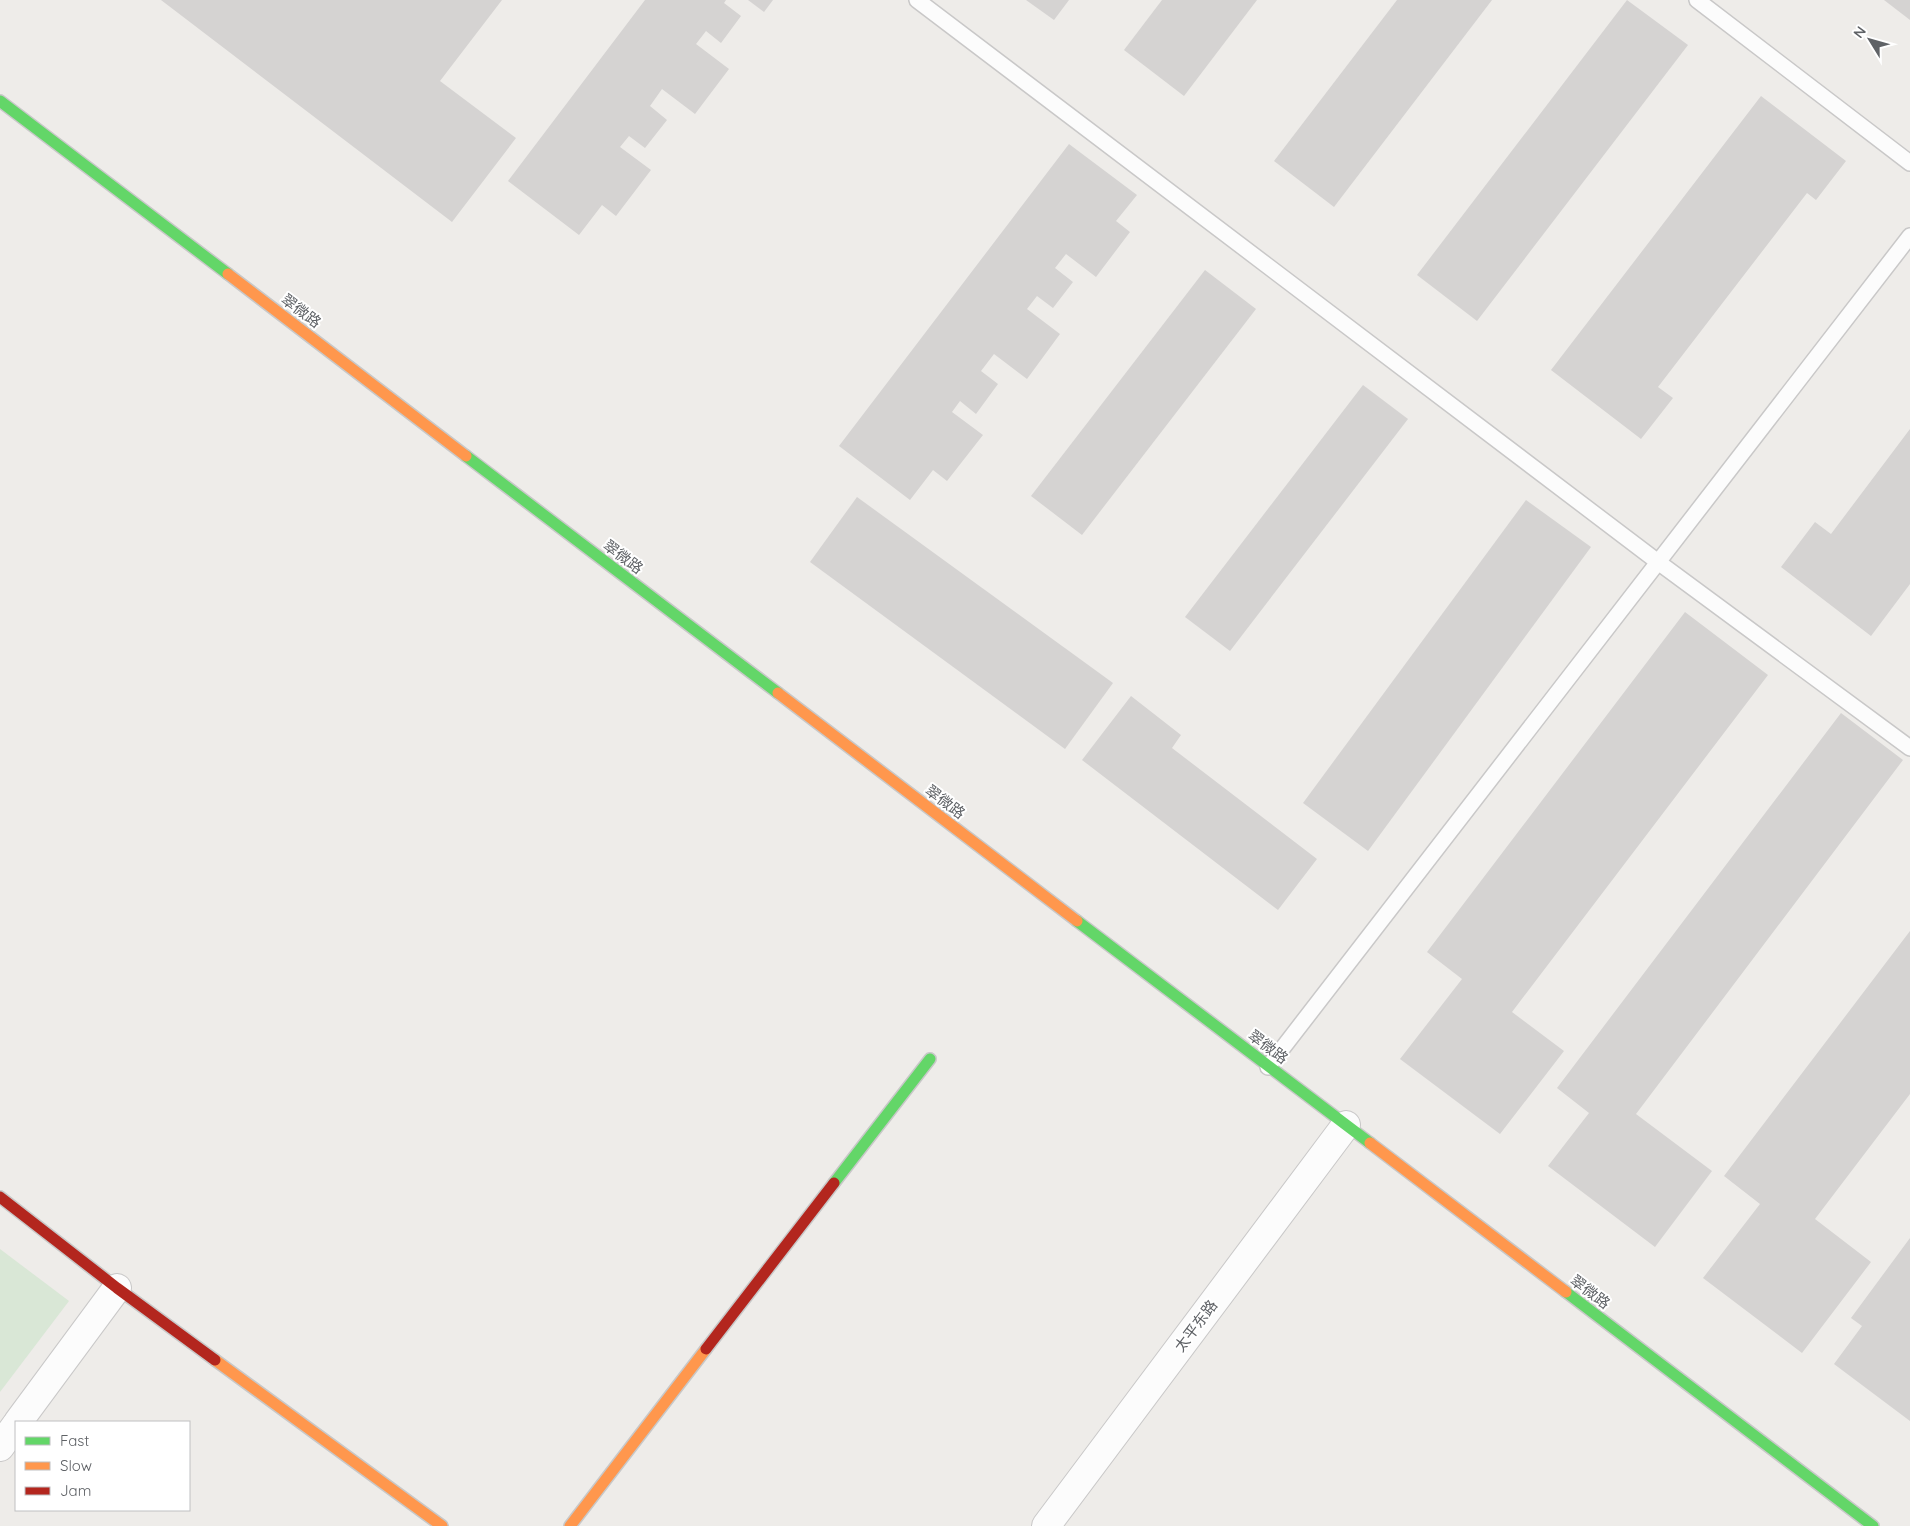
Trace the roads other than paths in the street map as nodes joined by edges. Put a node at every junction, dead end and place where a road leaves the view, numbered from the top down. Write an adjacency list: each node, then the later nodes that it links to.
1 (917, 0): 6 (lane)
2 (1697, 0): 4 (lane)
3 (0, 101): 9 (street, 翠微路)
4 (1910, 163)
5 (1910, 236): 6 (lane)
6 (1658, 562): 7 (lane); 9 (lane)
7 (1910, 748)
8 (930, 1059): 17 (street)
9 (1268, 1067): 10 (street, 翠微路)
10 (1346, 1125): 18 (street, 太平东路); 19 (street, 翠微路)
11 (0, 1197): 12 (street)
12 (117, 1288): 13 (street); 16 (street)
13 (18, 1421)
14 (15, 1426): 15 (street)
15 (0, 1447)
16 (442, 1526)
17 (570, 1526)
18 (1046, 1526)
19 (1873, 1526)

